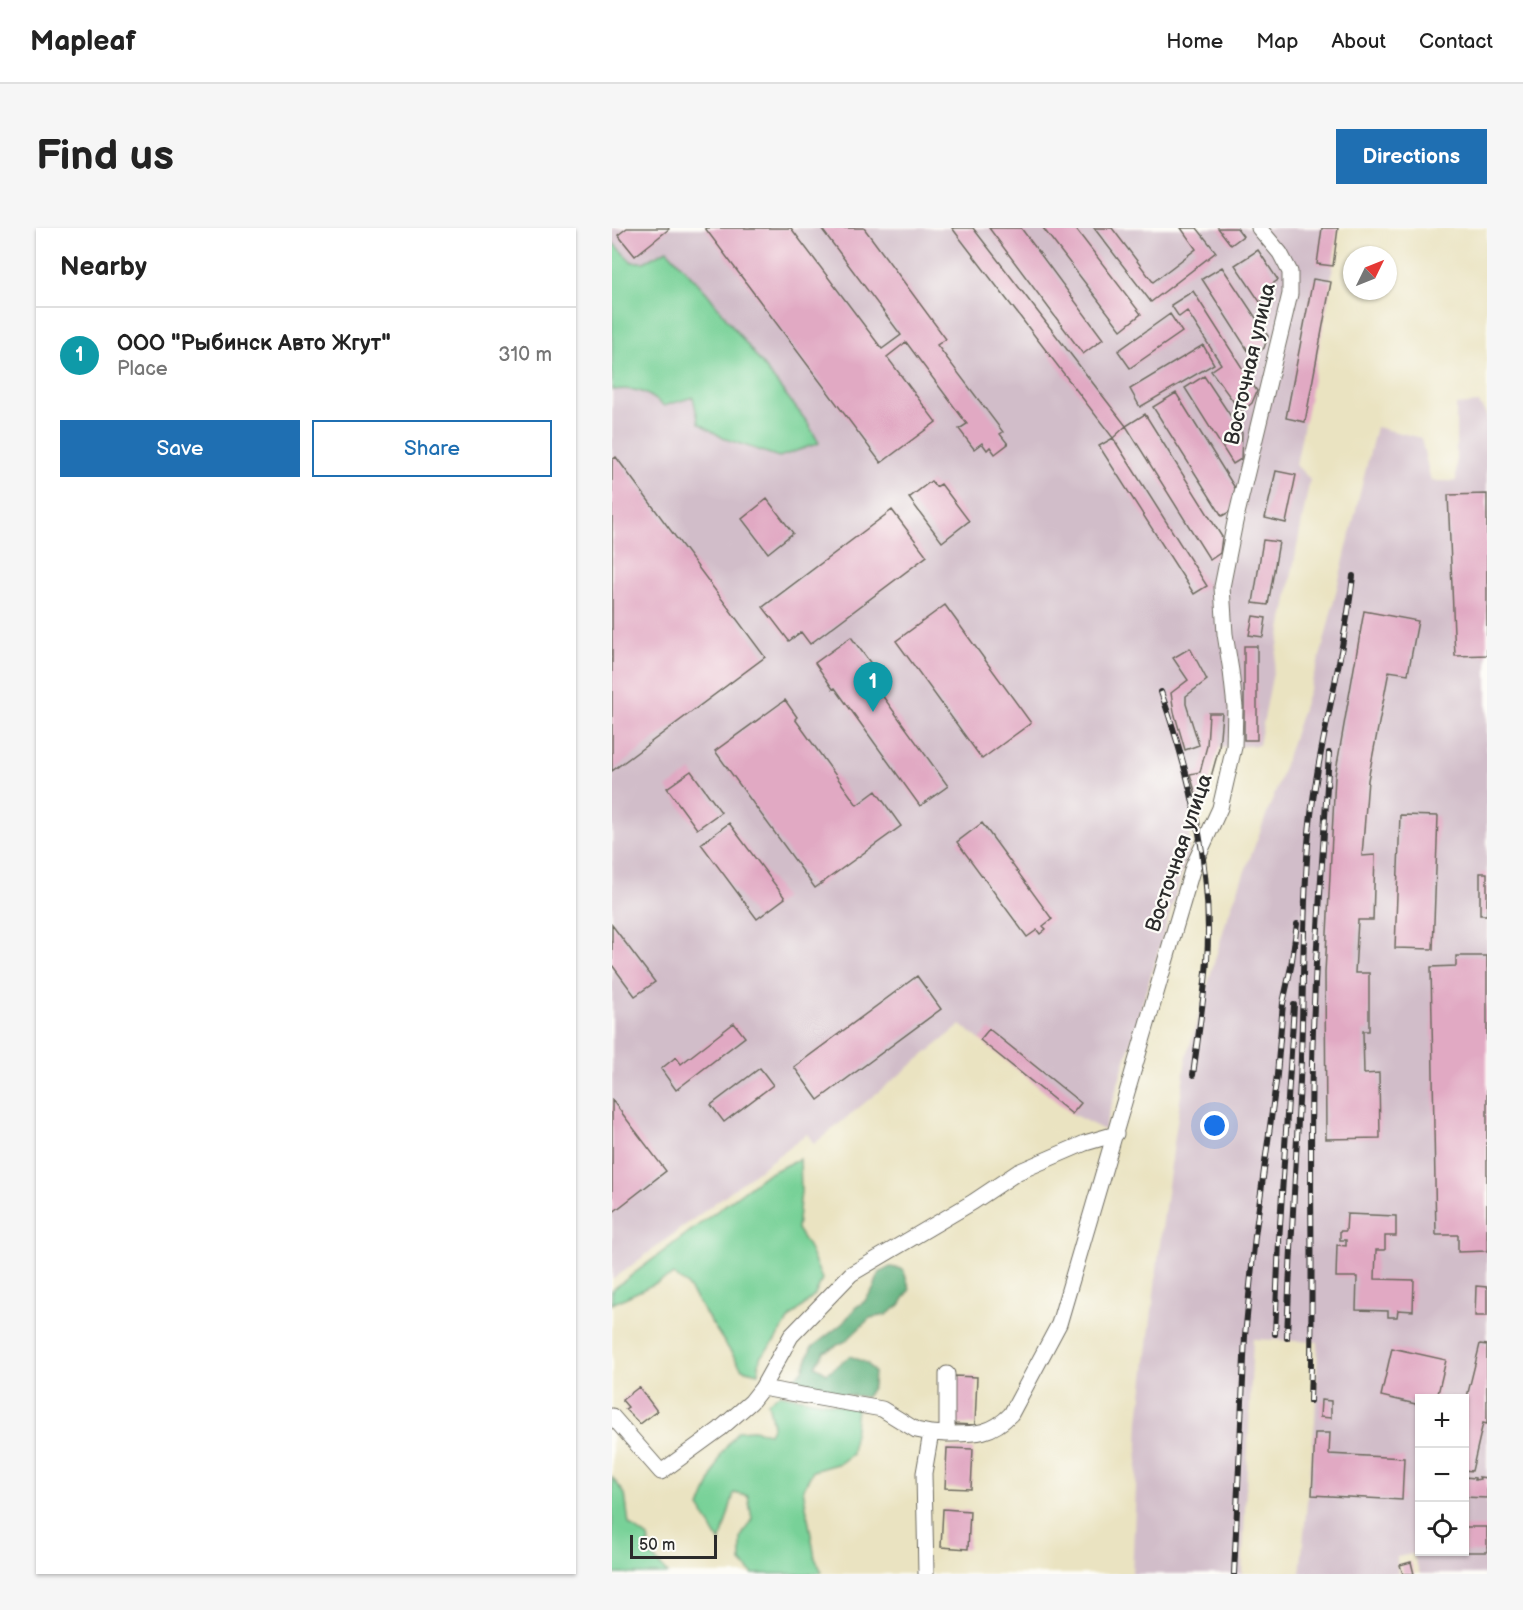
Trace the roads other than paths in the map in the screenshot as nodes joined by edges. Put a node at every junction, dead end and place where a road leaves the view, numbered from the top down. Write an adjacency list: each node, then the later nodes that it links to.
1 (1260, 228): 2 (street, Восточная улица)
2 (1116, 1134): 4 (street); 7 (street, Восточная улица)
3 (947, 1374): 7 (street)
4 (762, 1388): 5 (street); 6 (street, Восточная улица)
5 (612, 1416)
6 (931, 1433): 7 (street, Восточная улица); 8 (street)
7 (947, 1434)
8 (926, 1574)

